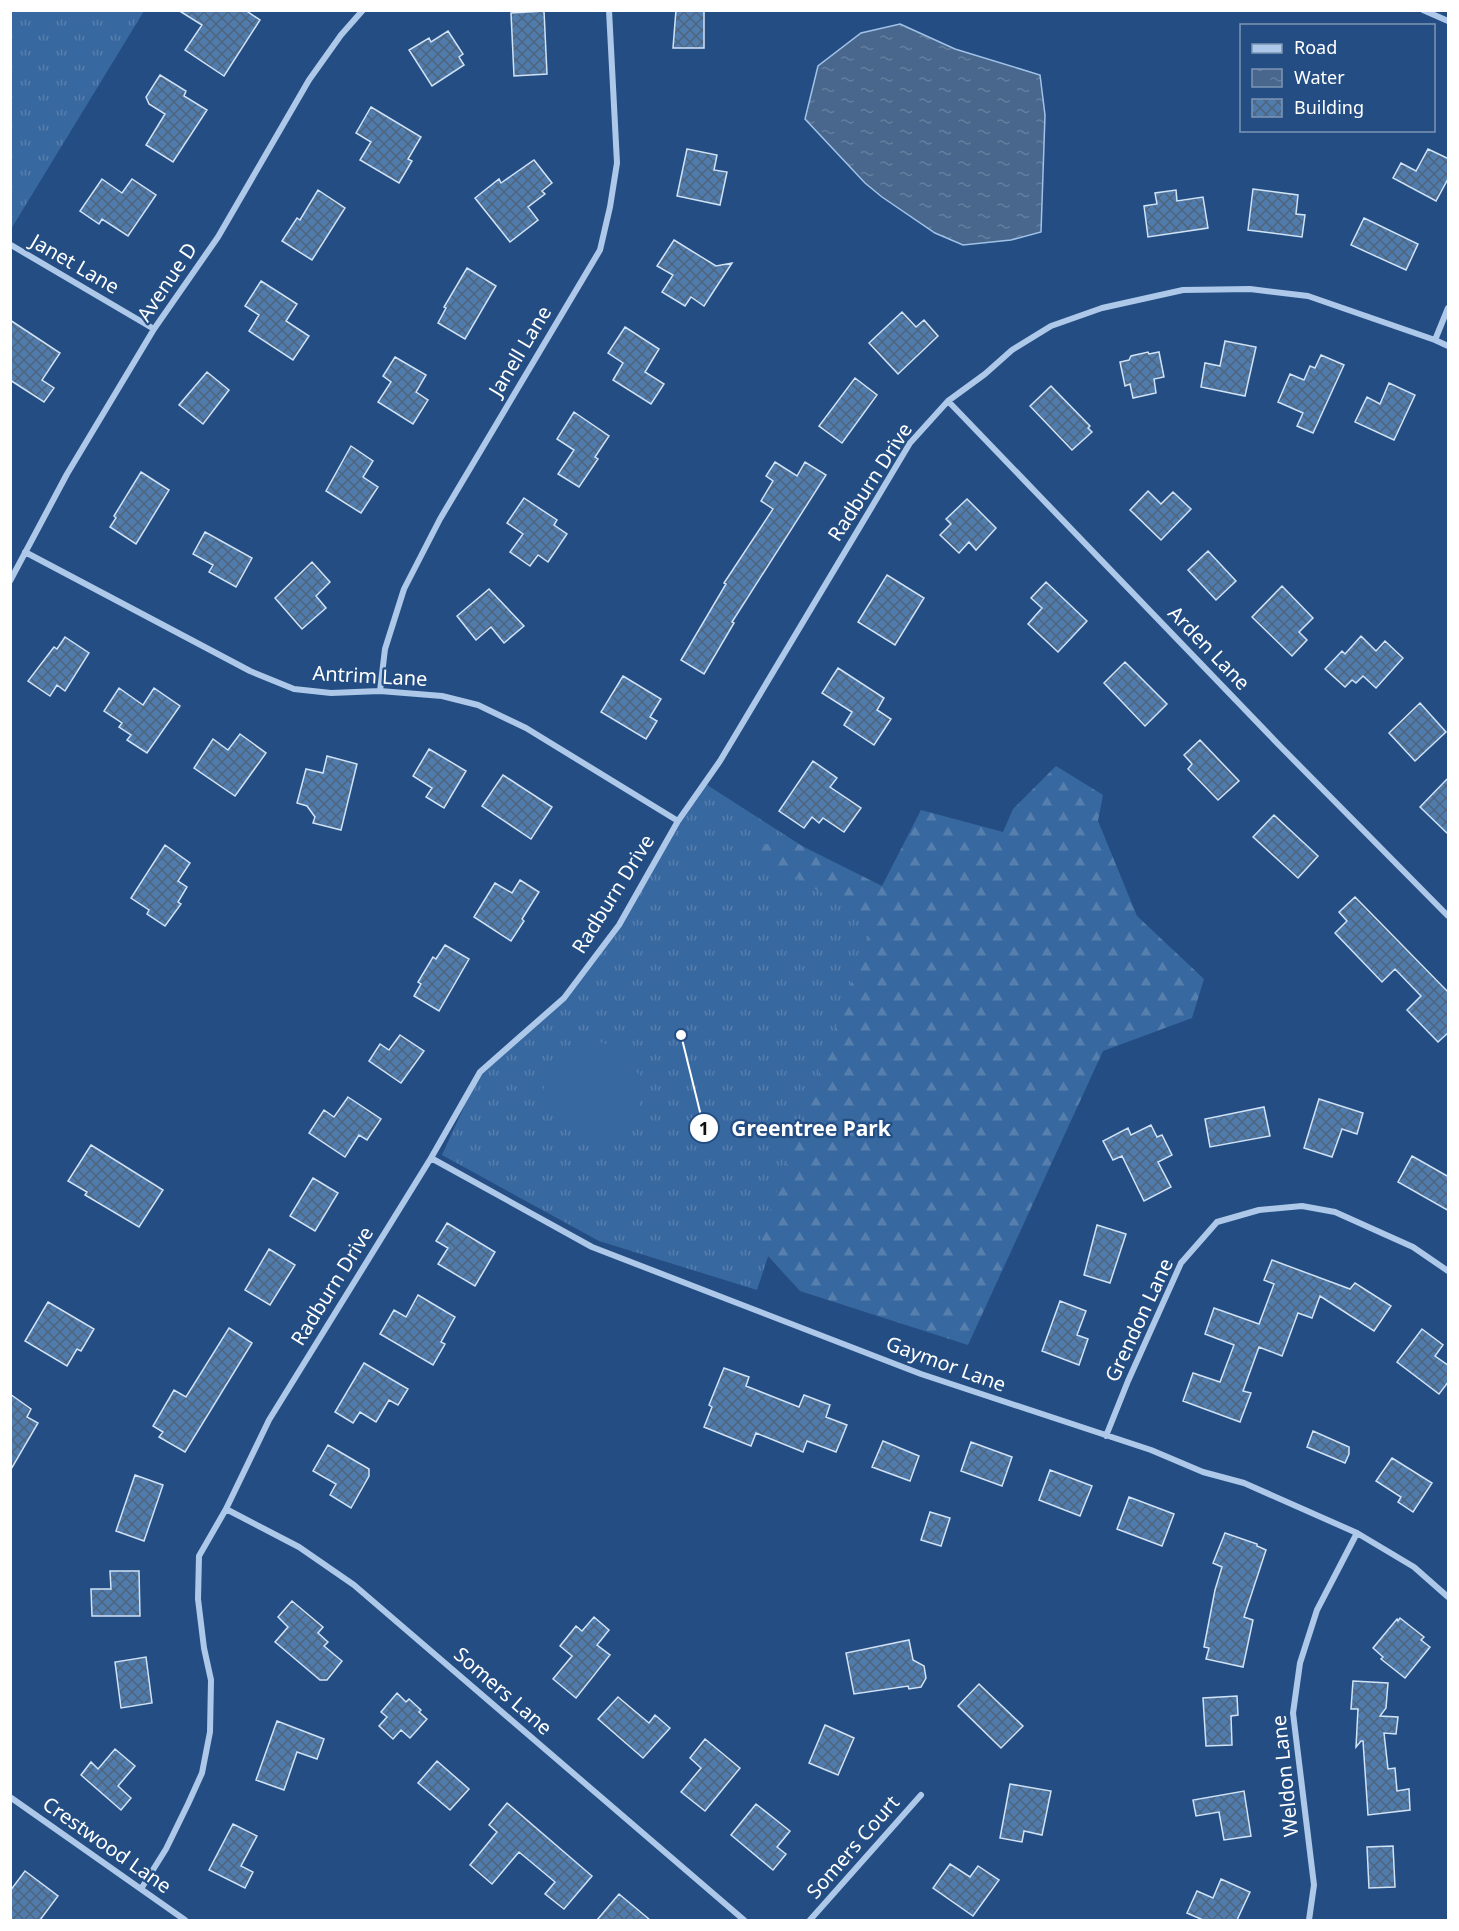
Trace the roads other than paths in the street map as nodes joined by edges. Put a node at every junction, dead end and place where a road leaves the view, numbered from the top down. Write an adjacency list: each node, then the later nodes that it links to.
1 (363, 10): 7 (street, Avenue D)
2 (609, 10): 13 (street, Janell Lane)
3 (1423, 10): 4 (street)
4 (1449, 21)
5 (11, 245): 7 (street, Janet Lane)
6 (1449, 308): 8 (street)
7 (154, 329): 11 (street, Avenue D)
8 (1435, 340): 9 (street, Radburn Drive); 10 (street, Radburn Drive)
9 (1449, 346)
10 (948, 401): 14 (street, Radburn Drive); 15 (street, Arden Lane)
11 (25, 552): 12 (street, Avenue D); 13 (street, Antrim Lane)
12 (10, 581)
13 (380, 691): 14 (street, Antrim Lane)
14 (678, 821): 16 (street, Radburn Drive)
15 (1449, 916)
16 (431, 1158): 18 (street, Gaymor Lane); 19 (street, Radburn Drive)
17 (1449, 1271): 18 (street, Grendon Lane)
18 (1106, 1436): 20 (street, Gaymor Lane)
19 (226, 1509): 24 (street, Radburn Drive); 26 (street, Somers Lane)
20 (1357, 1533): 21 (street, Gaymor Lane); 28 (street, Weldon Lane)
21 (1449, 1597)
22 (921, 1795): 27 (street, Somers Court)
23 (10, 1797): 24 (street, Crestwood Lane)
24 (141, 1889): 25 (street, Crestwood Lane)
25 (185, 1920)
26 (744, 1920)
27 (810, 1920)
28 (1309, 1920)

